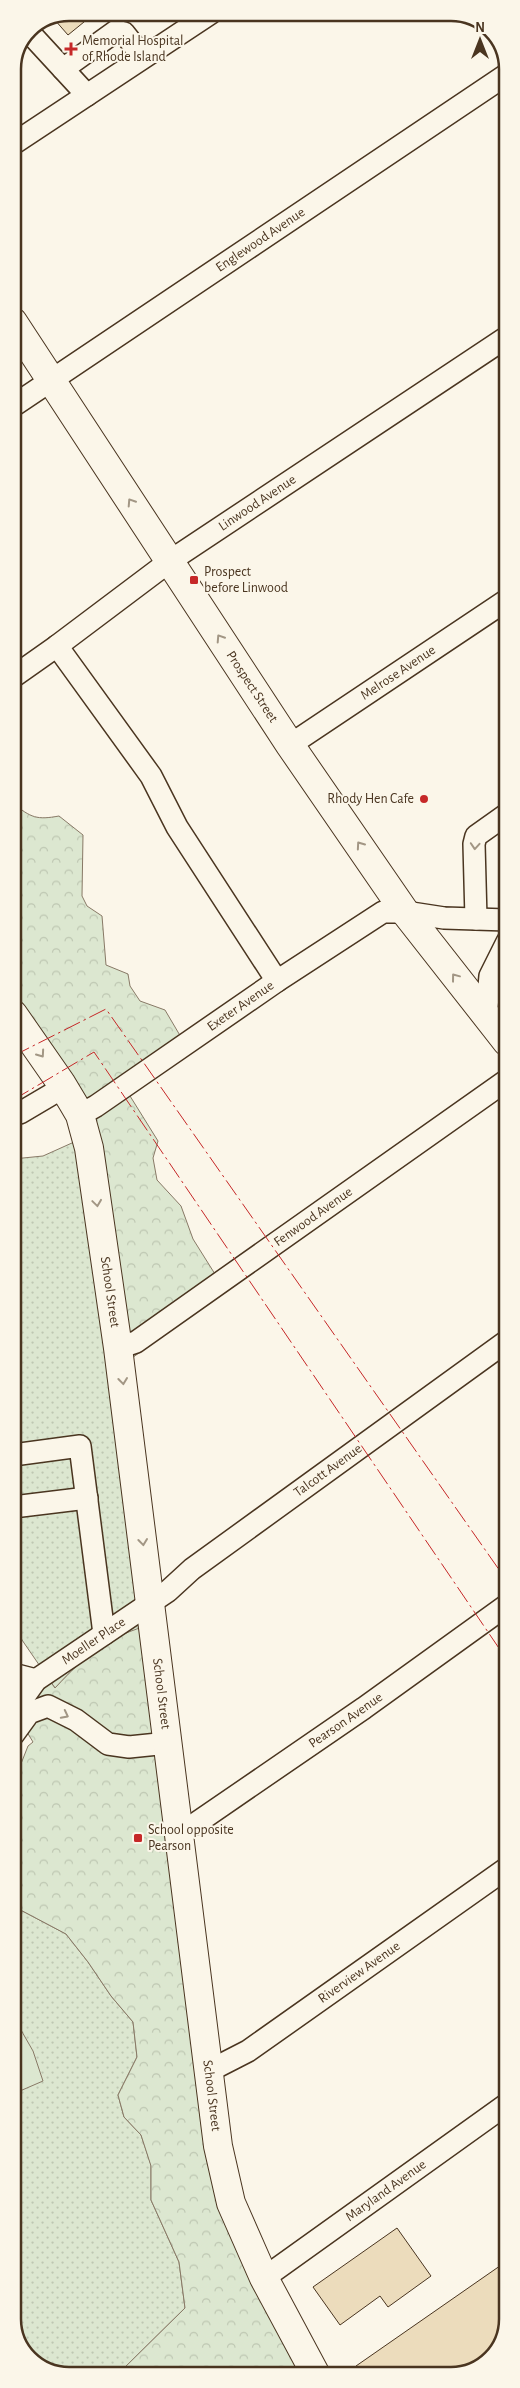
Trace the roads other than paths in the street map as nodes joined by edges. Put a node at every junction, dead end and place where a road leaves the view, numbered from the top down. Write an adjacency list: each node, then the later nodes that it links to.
1 (199, 21): 3 (street)
2 (33, 37): 4 (street)
3 (143, 58): 4 (street); 6 (street)
4 (63, 69): 6 (street)
5 (499, 80): 10 (street, Englewood Avenue)
6 (87, 95): 7 (street)
7 (21, 138)
8 (21, 334): 10 (main road, Prospect Street)
9 (499, 342): 12 (street, Linwood Avenue)
10 (51, 379): 11 (street, Englewood Avenue); 12 (main road, Prospect Street, one-way to 10)
11 (21, 400)
12 (170, 561): 14 (street, Linwood Avenue); 16 (main road, Prospect Street, one-way to 12)
13 (499, 605): 16 (street, Melrose Avenue)
14 (57, 646): 15 (street, Linwood Avenue); 22 (street)
15 (21, 671)
16 (290, 745): 18 (main road, Prospect Street, one-way to 16)
17 (499, 820): 19 (street, one-way to 19)
18 (405, 912): 19 (street, Exeter Avenue); 22 (street, Exeter Avenue); 23 (main road, Prospect Street, one-way to 18)
19 (476, 919): 20 (street, Exeter Avenue)
20 (499, 920)
21 (499, 958): 23 (street)
22 (277, 981): 29 (street, Exeter Avenue)
23 (486, 1018): 25 (main road, Prospect Street)
24 (21, 1025): 27 (main road, School Street, one-way to 27)
25 (499, 1033)
26 (499, 1086): 31 (street, Fenwood Avenue)
27 (64, 1087): 28 (street); 29 (main road, School Street)
28 (21, 1112)
29 (80, 1115): 31 (main road, School Street, one-way to 31)
30 (499, 1347): 35 (street, Talcott Avenue)
31 (118, 1348): 35 (main road, School Street, one-way to 35)
32 (21, 1454): 33 (street)
33 (87, 1498): 34 (street); 37 (street)
34 (21, 1506)
35 (151, 1603): 37 (street, Moeller Place); 42 (main road, School Street)
36 (499, 1611): 43 (street, Pearson Avenue)
37 (104, 1634): 39 (street, Moeller Place)
38 (21, 1676): 39 (street)
39 (36, 1680): 40 (street, Moeller Place)
40 (21, 1701)
41 (21, 1724): 42 (street, one-way to 42)
42 (168, 1743): 43 (main road, School Street)
43 (179, 1830): 45 (main road, School Street)
44 (499, 1874): 45 (street, Riverview Avenue)
45 (209, 2071): 47 (main road, School Street)
46 (499, 2110): 47 (street, Maryland Avenue)
47 (264, 2278): 48 (main road, School Street)
48 (312, 2367)

